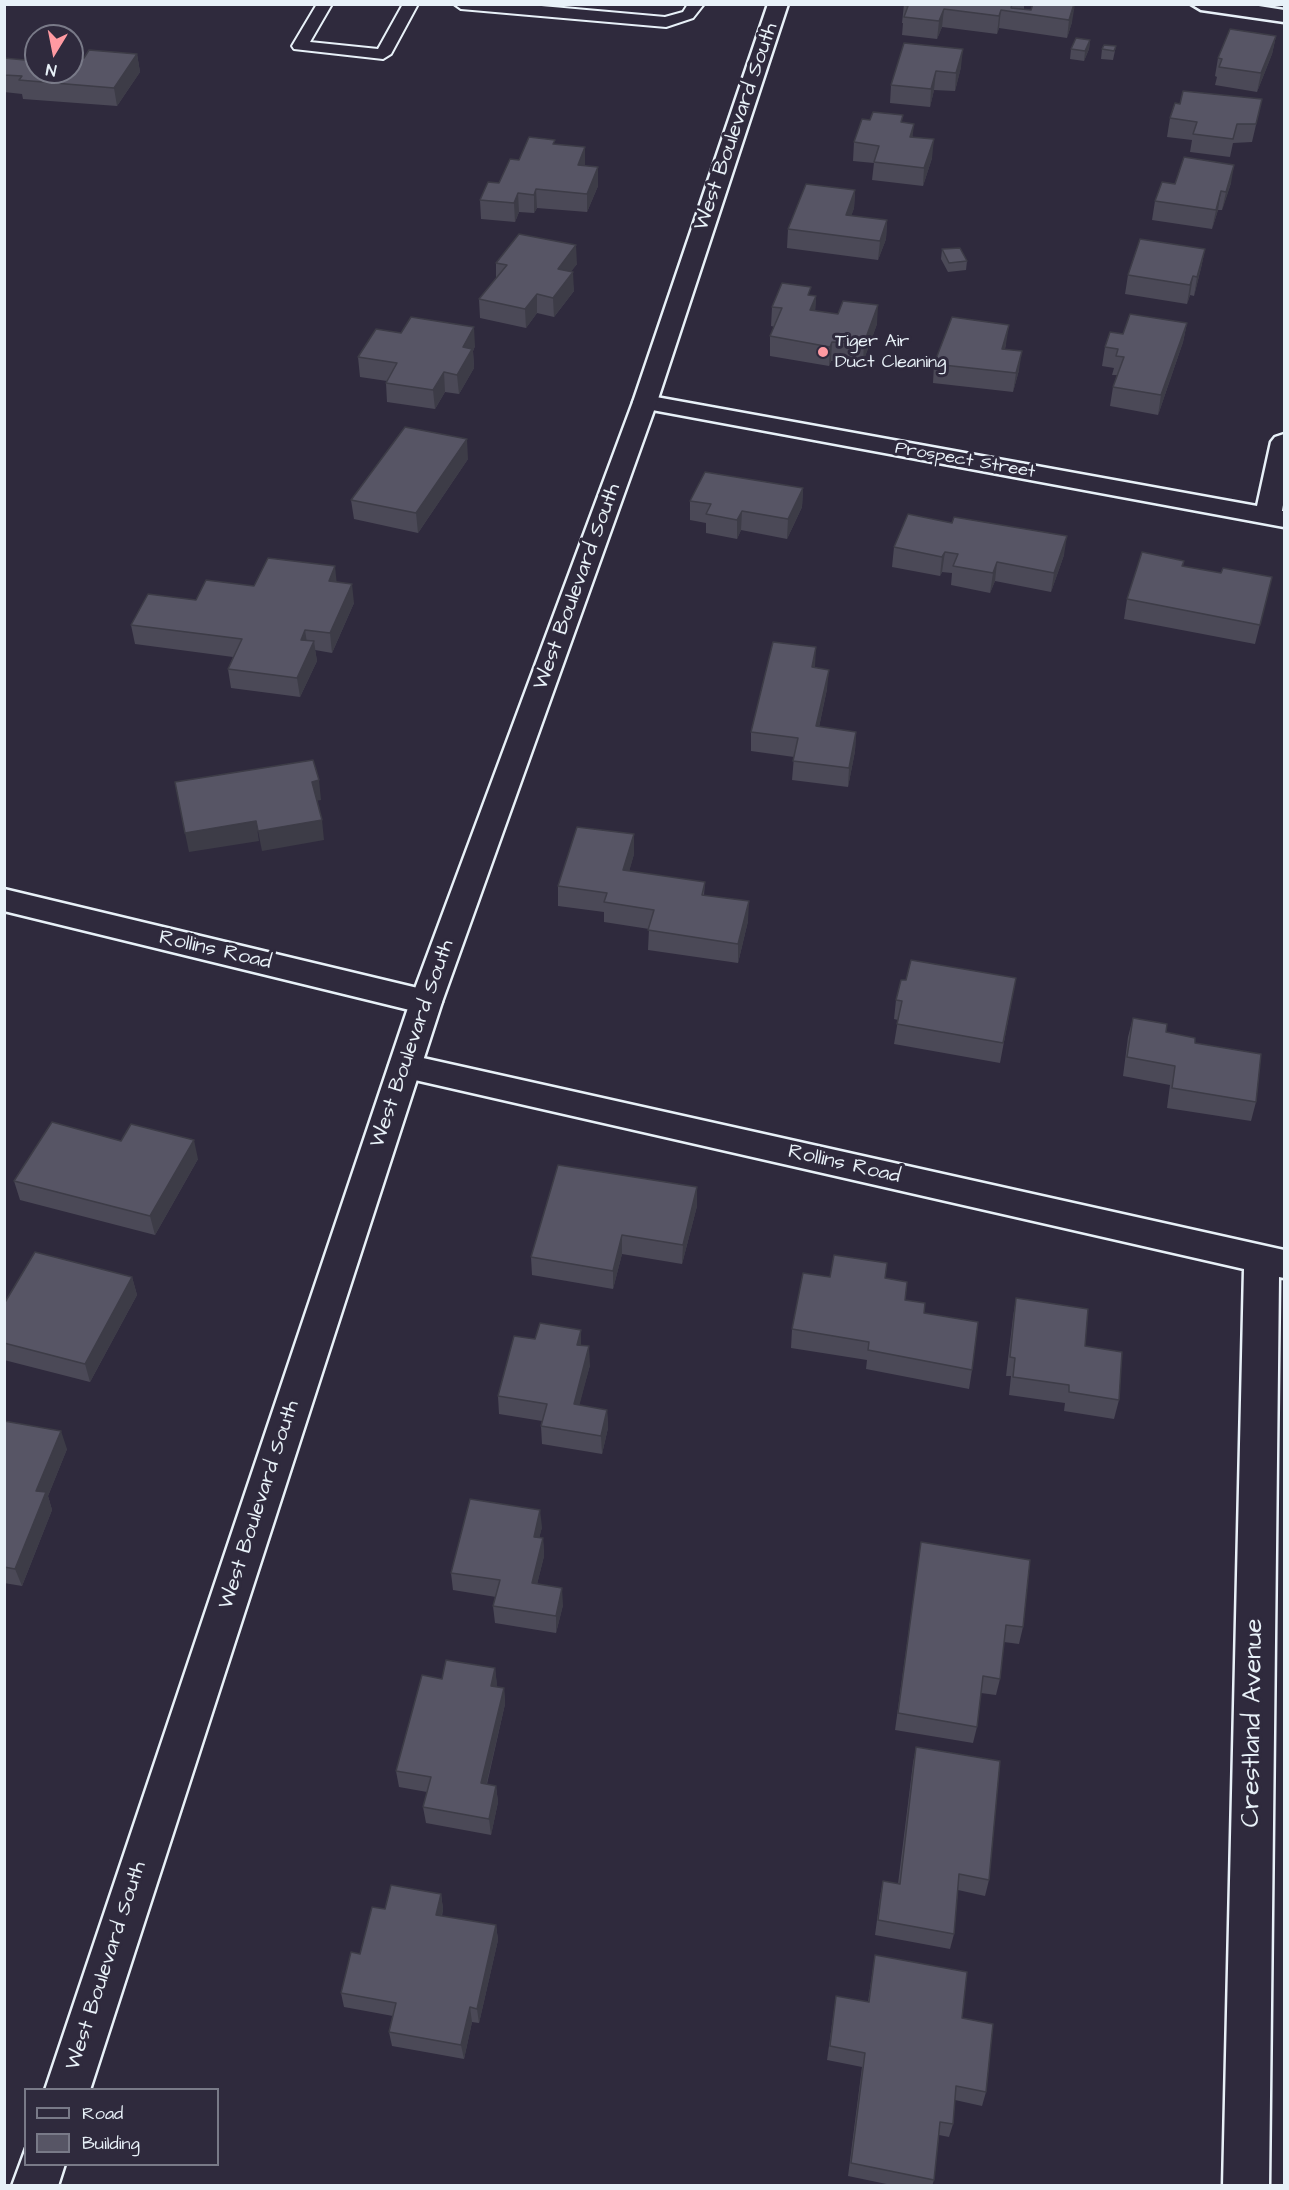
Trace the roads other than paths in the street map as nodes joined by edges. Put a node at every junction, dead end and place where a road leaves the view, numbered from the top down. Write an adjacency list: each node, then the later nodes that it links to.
1 (325, 4): 2 (lane)
2 (411, 4)
3 (461, 4): 4 (lane)
4 (696, 4)
5 (778, 4): 8 (main road, West Boulevard South)
6 (1201, 4): 7 (main road)
7 (1284, 16)
8 (645, 402): 10 (main road, Prospect Street); 12 (main road, West Boulevard South)
9 (1284, 442): 10 (main road)
10 (1276, 518)
11 (4, 900): 12 (main road, Rollins Road)
12 (426, 1002): 13 (main road, West Boulevard South)
13 (405, 1066): 14 (main road, Rollins Road); 15 (main road, West Boulevard South)
14 (1273, 1262): 18 (main road, Crestland Avenue)
15 (68, 2088)
16 (41, 2166): 17 (main road)
17 (35, 2186)
18 (1246, 2186)

